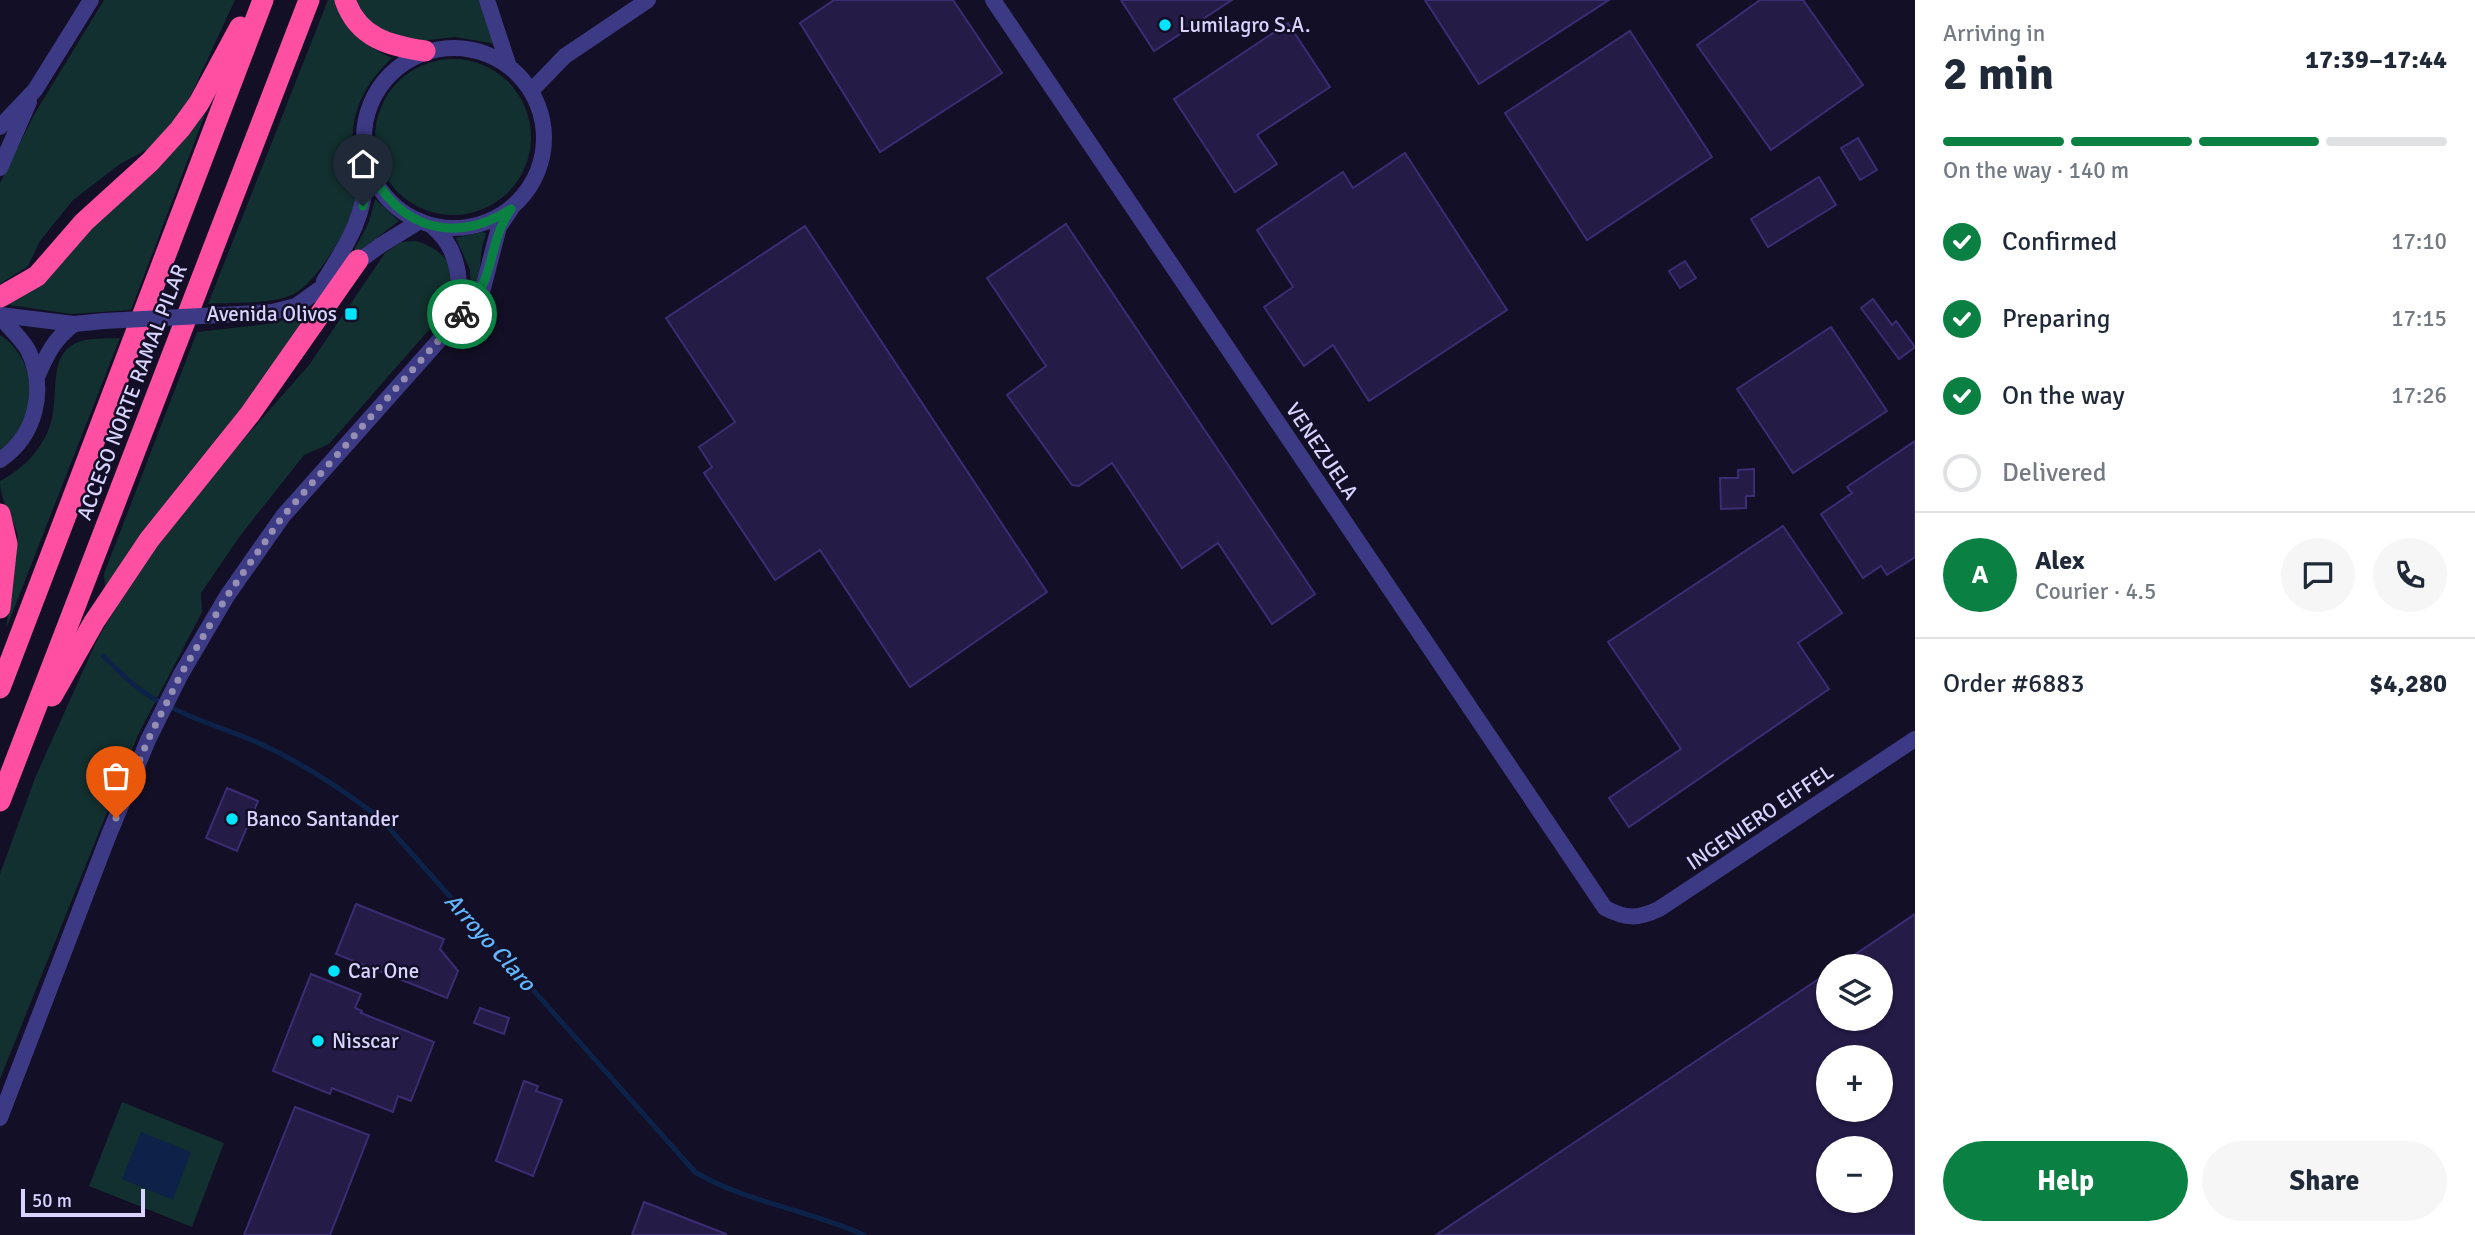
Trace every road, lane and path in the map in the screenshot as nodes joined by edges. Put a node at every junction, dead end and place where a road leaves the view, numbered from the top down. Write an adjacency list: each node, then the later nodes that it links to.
1 (91, 0): 11 (street)
2 (254, 0): 20 (highway)
3 (263, 0): 28 (highway, ACCESO NORTE RAMAL PILAR)
4 (309, 0): 30 (highway, ACCESO NORTE RAMAL PILAR)
5 (345, 0): 9 (highway)
6 (487, 0): 10 (street)
7 (648, 0): 12 (street)
8 (993, 0): 32 (street, VENEZUELA)
9 (425, 51): 10 (street); 14 (street)
10 (508, 64): 12 (street)
11 (35, 90): 13 (street); 15 (street)
12 (531, 91): 16 (street)
13 (0, 127)
14 (364, 154): 17 (street); 19 (street)
15 (0, 168)
16 (511, 209): 17 (street); 22 (street)
17 (426, 224): 18 (street); 22 (street)
18 (358, 260): 19 (street); 30 (highway)
19 (319, 290): 23 (street, bridge)
20 (0, 297)
21 (0, 316): 23 (street); 24 (street)
22 (458, 319): 33 (street)
23 (74, 324): 24 (street)
24 (37, 377): 25 (street)
25 (0, 460)
26 (0, 514): 27 (highway)
27 (0, 608)
28 (0, 688)
29 (1915, 739): 32 (street, INGENIERO EIFFEL)
30 (17, 757): 31 (highway, ACCESO NORTE RAMAL PILAR)
31 (0, 801)
32 (1624, 918)
33 (0, 1118)

